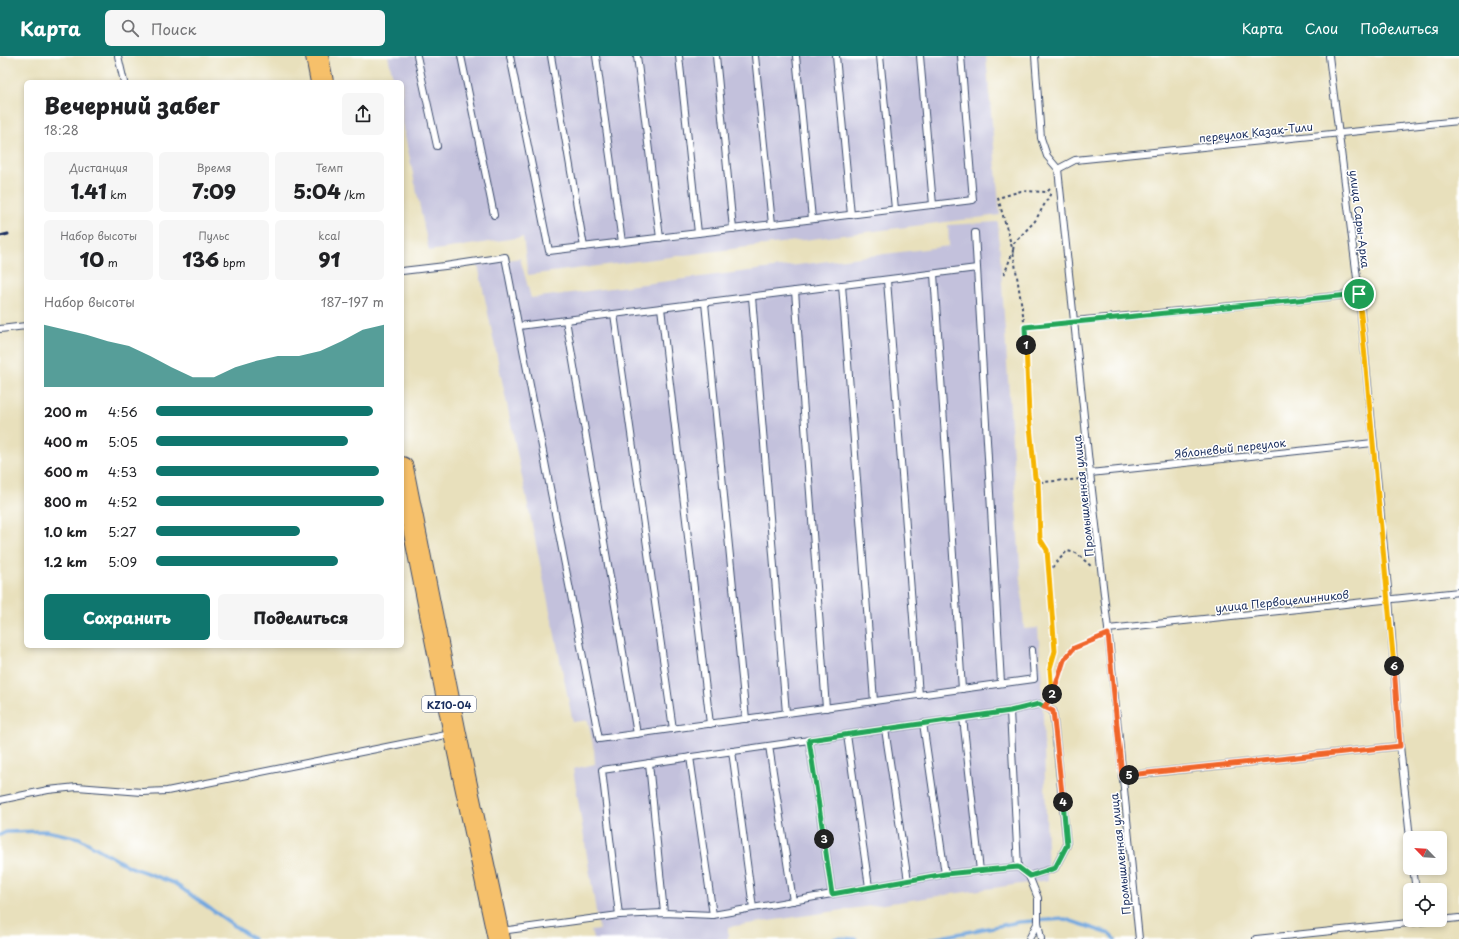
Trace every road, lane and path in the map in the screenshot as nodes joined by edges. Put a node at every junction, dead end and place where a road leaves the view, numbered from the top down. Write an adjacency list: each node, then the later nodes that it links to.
1 (118, 56): 19 (lane)
2 (317, 56): 20 (highway)
3 (417, 56): 23 (lane)
4 (461, 56): 27 (lane)
5 (510, 56): 36 (lane)
6 (551, 56): 36 (lane)
7 (596, 56): 35 (lane)
8 (637, 56): 34 (lane)
9 (679, 56): 32 (lane)
10 (716, 56): 31 (lane)
11 (755, 56): 30 (lane)
12 (796, 56): 29 (lane)
13 (836, 56): 28 (lane)
14 (880, 56): 26 (lane)
15 (920, 56): 25 (lane)
16 (961, 56): 25 (lane)
17 (1035, 56): 24 (lane)
18 (1329, 56): 22 (lane, улица Сары-Арка)
19 (124, 80)
20 (322, 80)
21 (1459, 121): 22 (lane, переулок Казак-Тили)
22 (1339, 133): 24 (lane, переулок Казак-Тили); 45 (lane, улица Сары-Арка)
23 (437, 146)
24 (1058, 169): 51 (lane, Промышленная улица)
25 (933, 205): 26 (lane)
26 (895, 209): 28 (lane)
27 (494, 215)
28 (851, 215): 29 (lane)
29 (812, 219): 30 (lane)
30 (772, 224): 31 (lane)
31 (733, 229): 32 (lane)
32 (698, 233): 34 (lane)
33 (975, 233): 38 (lane)
34 (660, 238): 35 (lane)
35 (622, 242): 36 (lane)
36 (584, 247)
37 (1013, 251): 37 (path); 41 (path); 54 (path)
38 (977, 268): 40 (lane); 66 (lane)
39 (404, 270): 53 (lane)
40 (934, 274): 42 (lane); 67 (lane)
41 (1004, 275)
42 (887, 280): 43 (lane); 68 (lane)
43 (842, 285): 44 (lane); 70 (lane)
44 (795, 291): 46 (lane); 72 (lane)
45 (1359, 294): 51 (lane); 56 (lane, улица Сары-Арка)
46 (752, 297): 47 (lane); 74 (lane)
47 (705, 303): 48 (lane); 76 (lane)
48 (661, 308): 49 (lane); 77 (lane)
49 (614, 314): 50 (lane); 79 (lane)
50 (566, 320): 53 (lane); 82 (lane)
51 (1074, 321): 54 (path); 57 (lane, Промышленная улица)
52 (24, 326): 55 (lane)
53 (519, 326): 82 (lane)
54 (1025, 327): 59 (path)
55 (0, 330)
56 (1373, 443): 57 (lane, Яблоневый переулок); 63 (lane, улица Сары-Арка)
57 (1090, 476): 59 (path); 61 (lane, Промышленная улица)
58 (404, 478): 81 (highway, KZ10-04)
59 (1038, 480): 60 (path)
60 (1048, 572): 61 (path); 69 (path)
61 (1102, 576): 64 (lane, Промышленная улица)
62 (1459, 592): 63 (lane, улица Первоцелинников)
63 (1389, 599): 64 (lane, улица Первоцелинников); 86 (lane, улица Сары-Арка)
64 (1108, 632): 69 (path); 90 (lane, Промышленная улица)
65 (1032, 650): 66 (lane)
66 (1001, 683): 67 (lane)
67 (962, 689): 68 (lane)
68 (919, 695): 70 (lane)
69 (1052, 697): 71 (path)
70 (874, 701): 72 (lane)
71 (1044, 707): 73 (lane); 96 (lane)
72 (826, 708): 74 (lane)
73 (1010, 711): 75 (lane); 93 (lane)
74 (786, 713): 76 (lane)
75 (963, 718): 78 (lane); 94 (lane)
76 (746, 719): 77 (lane)
77 (710, 724): 79 (lane)
78 (923, 724): 80 (lane); 95 (lane)
79 (673, 729): 82 (lane)
80 (885, 729): 83 (lane); 97 (lane)
81 (455, 734): 91 (lane); 109 (highway, KZ10-04)
82 (637, 734)
83 (847, 735): 84 (lane); 98 (lane)
84 (809, 740): 85 (lane); 99 (lane)
85 (769, 746): 87 (lane); 100 (lane)
86 (1400, 746): 90 (lane); 92 (lane, улица Сары-Арка)
87 (732, 751): 88 (lane); 101 (lane)
88 (690, 757): 89 (lane); 104 (lane)
89 (649, 763): 102 (lane); 103 (lane)
90 (1122, 776): 112 (lane, Промышленная улица)
91 (0, 800)
92 (1409, 831)
93 (1018, 867): 94 (lane); 96 (lane)
94 (980, 871): 95 (lane)
95 (945, 874): 97 (lane)
96 (1030, 876): 107 (lane)
97 (908, 880): 98 (lane)
98 (869, 887): 99 (lane)
99 (832, 894): 100 (lane)
100 (793, 901): 101 (lane)
101 (753, 908): 104 (lane)
102 (664, 913): 103 (lane); 104 (lane)
103 (619, 915): 109 (lane)
104 (713, 915)
105 (1459, 918): 106 (lane)
106 (1447, 919)
107 (1038, 922): 110 (lane); 111 (lane)
108 (1403, 923): 113 (lane)
109 (498, 935)
110 (1029, 939)
111 (1041, 939)
112 (1139, 939)
113 (1256, 939)

